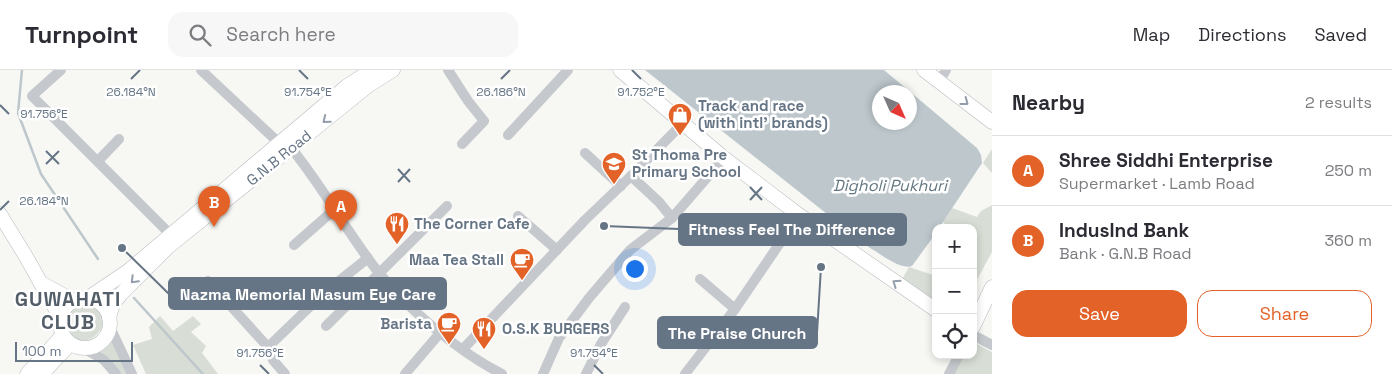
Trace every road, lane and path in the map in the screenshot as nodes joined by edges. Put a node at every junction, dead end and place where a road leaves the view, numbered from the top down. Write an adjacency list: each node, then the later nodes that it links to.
1 (61, 70): 18 (street)
2 (201, 70): 14 (street)
3 (372, 70): 14 (main road, G.N.B Road)
4 (393, 70): 14 (main road, G.N.B Road, one-way to 14)
5 (448, 70): 15 (street)
6 (568, 70): 12 (street)
7 (620, 70): 11 (main road)
8 (924, 70): 9 (main road)
9 (942, 76): 10 (main road, one-way to 10)
10 (992, 122)
11 (682, 124): 17 (main road); 19 (street)
12 (508, 135)
13 (119, 139): 18 (street)
14 (284, 143): 22 (street); 27 (main road, G.N.B Road); 43 (main road, G.N.B Road, one-way to 43)
15 (462, 144)
16 (585, 153): 20 (street)
17 (724, 158): 23 (main road); 26 (street)
18 (98, 161): 27 (street)
19 (631, 176): 20 (street); 26 (street)
20 (621, 186): 29 (street)
21 (447, 206): 31 (street)
22 (336, 209): 28 (street); 30 (street)
23 (800, 215): 39 (main road, one-way to 23); 40 (street)
24 (0, 216): 34 (main road)
25 (518, 216): 29 (street)
26 (672, 218): 59 (street)
27 (170, 234): 36 (main road, G.N.B Road)
28 (294, 245)
29 (557, 250): 50 (street)
30 (368, 258): 31 (street); 49 (street)
31 (380, 274): 44 (street); 45 (street)
32 (700, 279): 40 (street)
33 (208, 281): 49 (street)
34 (41, 283): 37 (main road); 41 (main road)
35 (992, 287): 42 (main road)
36 (88, 298): 37 (main road); 43 (main road)
37 (74, 301): 41 (main road)
38 (626, 307): 60 (street)
39 (932, 307)
40 (735, 309): 61 (street)
41 (61, 317): 47 (main road)
42 (977, 319)
43 (109, 322): 47 (main road); 55 (street)
44 (326, 326)
45 (440, 333): 50 (street); 57 (street)
46 (977, 337): 48 (street)
47 (72, 342): 52 (main road); 53 (main road); 54 (street)
48 (992, 345)
49 (268, 347): 56 (street)
50 (463, 349): 58 (street)
51 (957, 359): 62 (street)
52 (27, 374)
53 (42, 374)
54 (116, 374)
55 (132, 374)
56 (285, 374)
57 (405, 374)
58 (502, 374)
59 (543, 374)
60 (586, 374)
61 (686, 374)
62 (950, 374)

